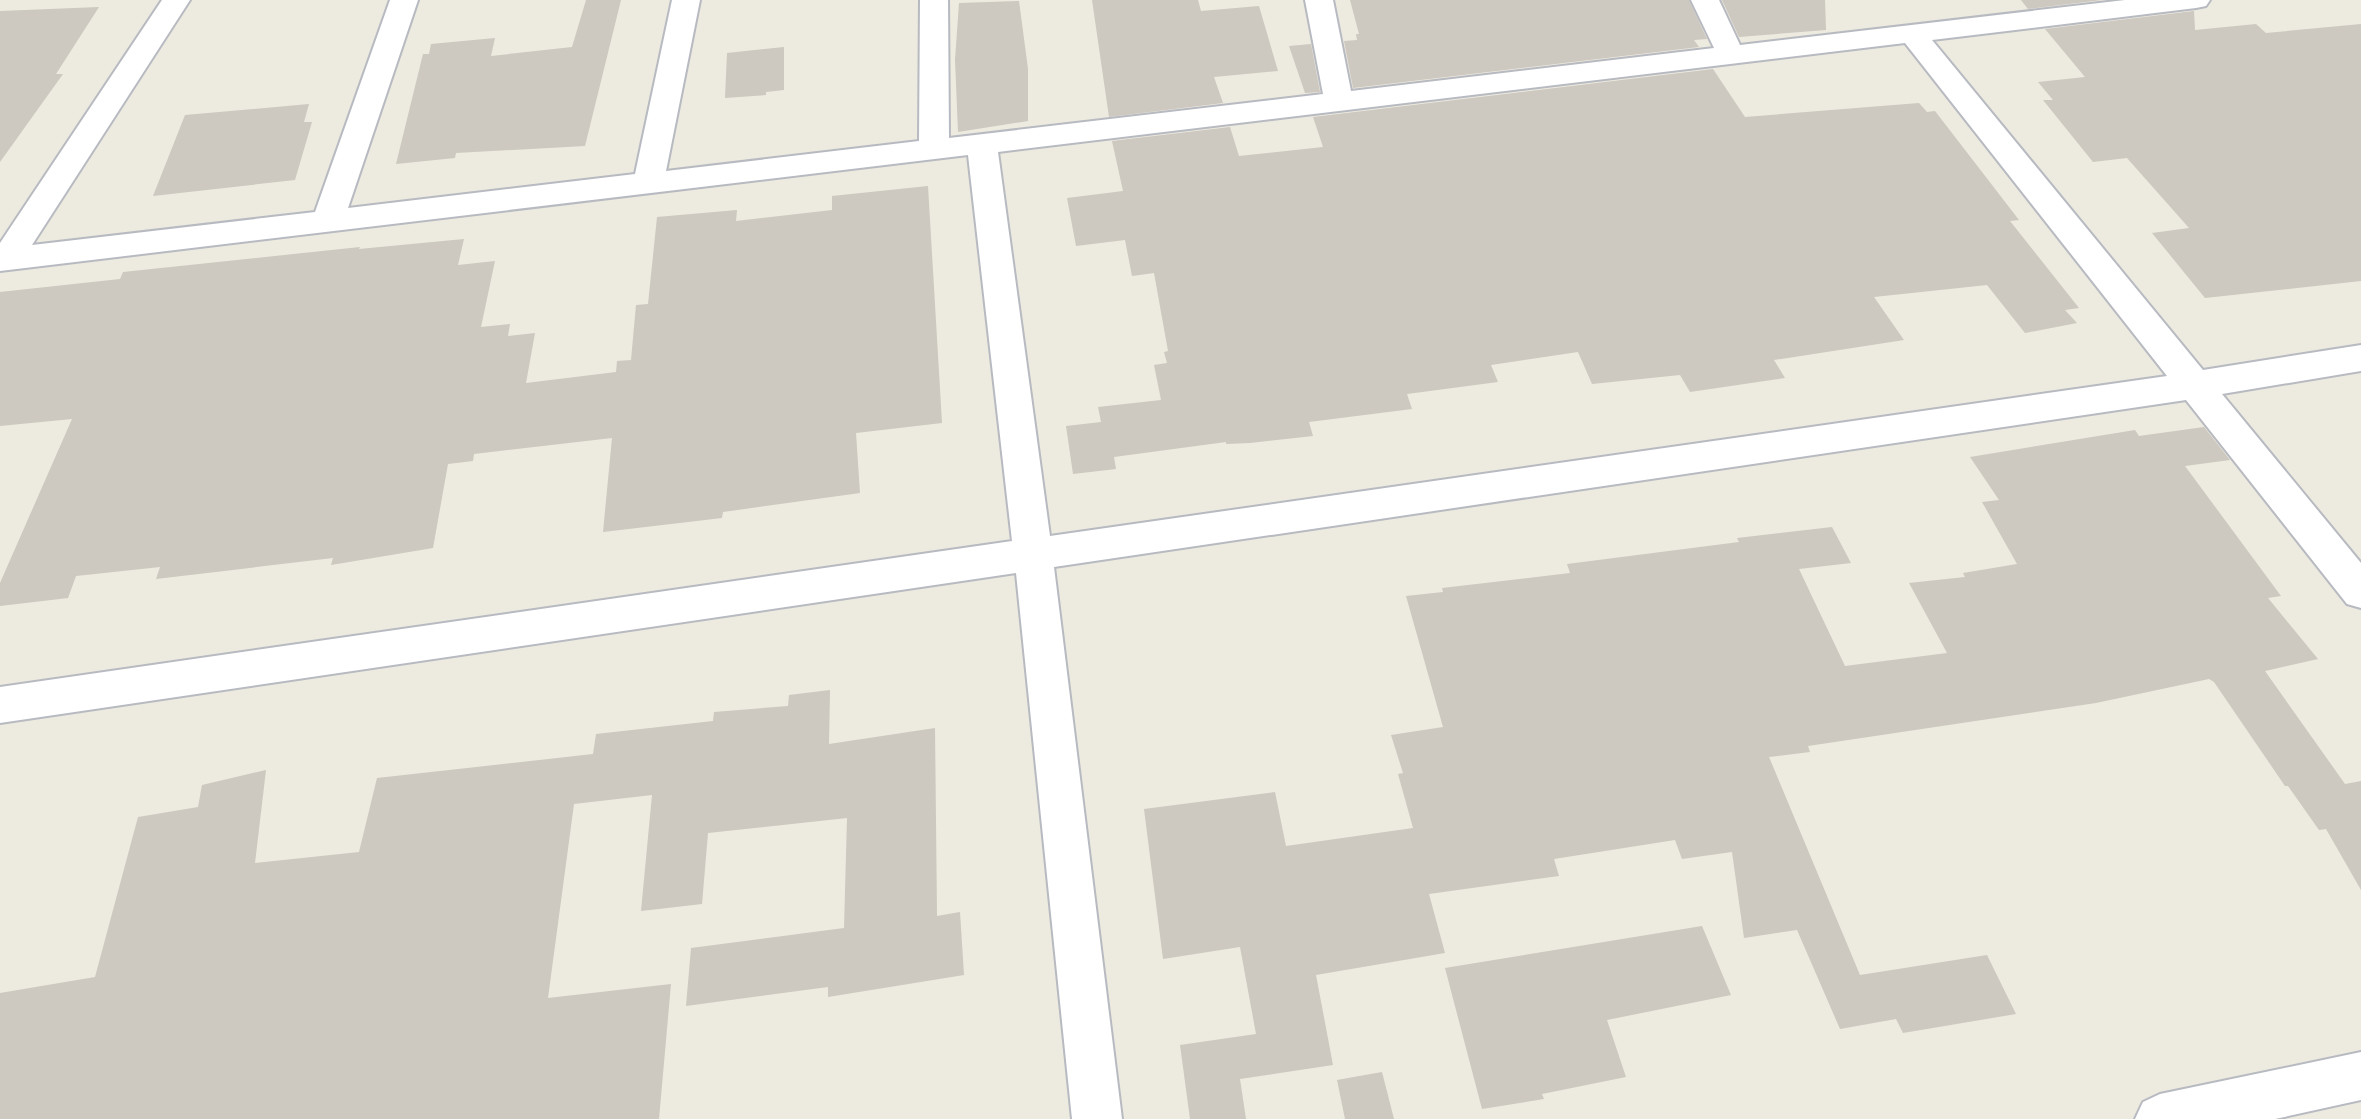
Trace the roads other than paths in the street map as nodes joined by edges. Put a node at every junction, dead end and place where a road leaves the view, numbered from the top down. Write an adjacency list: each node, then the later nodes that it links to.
1 (176, 0): 15 (street)
2 (404, 0): 14 (street)
3 (686, 0): 13 (street)
4 (934, 0): 12 (street)
5 (1319, 0): 10 (street)
6 (1705, 0): 9 (street)
7 (2196, 0): 8 (street)
8 (1911, 32): 9 (street); 17 (street)
9 (1731, 55): 10 (street)
10 (1339, 102): 11 (street)
11 (982, 144): 12 (street); 18 (street)
12 (934, 150): 13 (street)
13 (648, 184): 14 (street)
14 (327, 222): 15 (street)
15 (3, 260)
16 (2361, 358): 17 (street)
17 (2196, 385): 18 (street); 19 (street)
18 (1033, 553): 20 (street); 22 (street)
19 (2361, 592)
20 (0, 705)
21 (2361, 1076): 23 (street)
22 (1097, 1119)
23 (2160, 1119)

